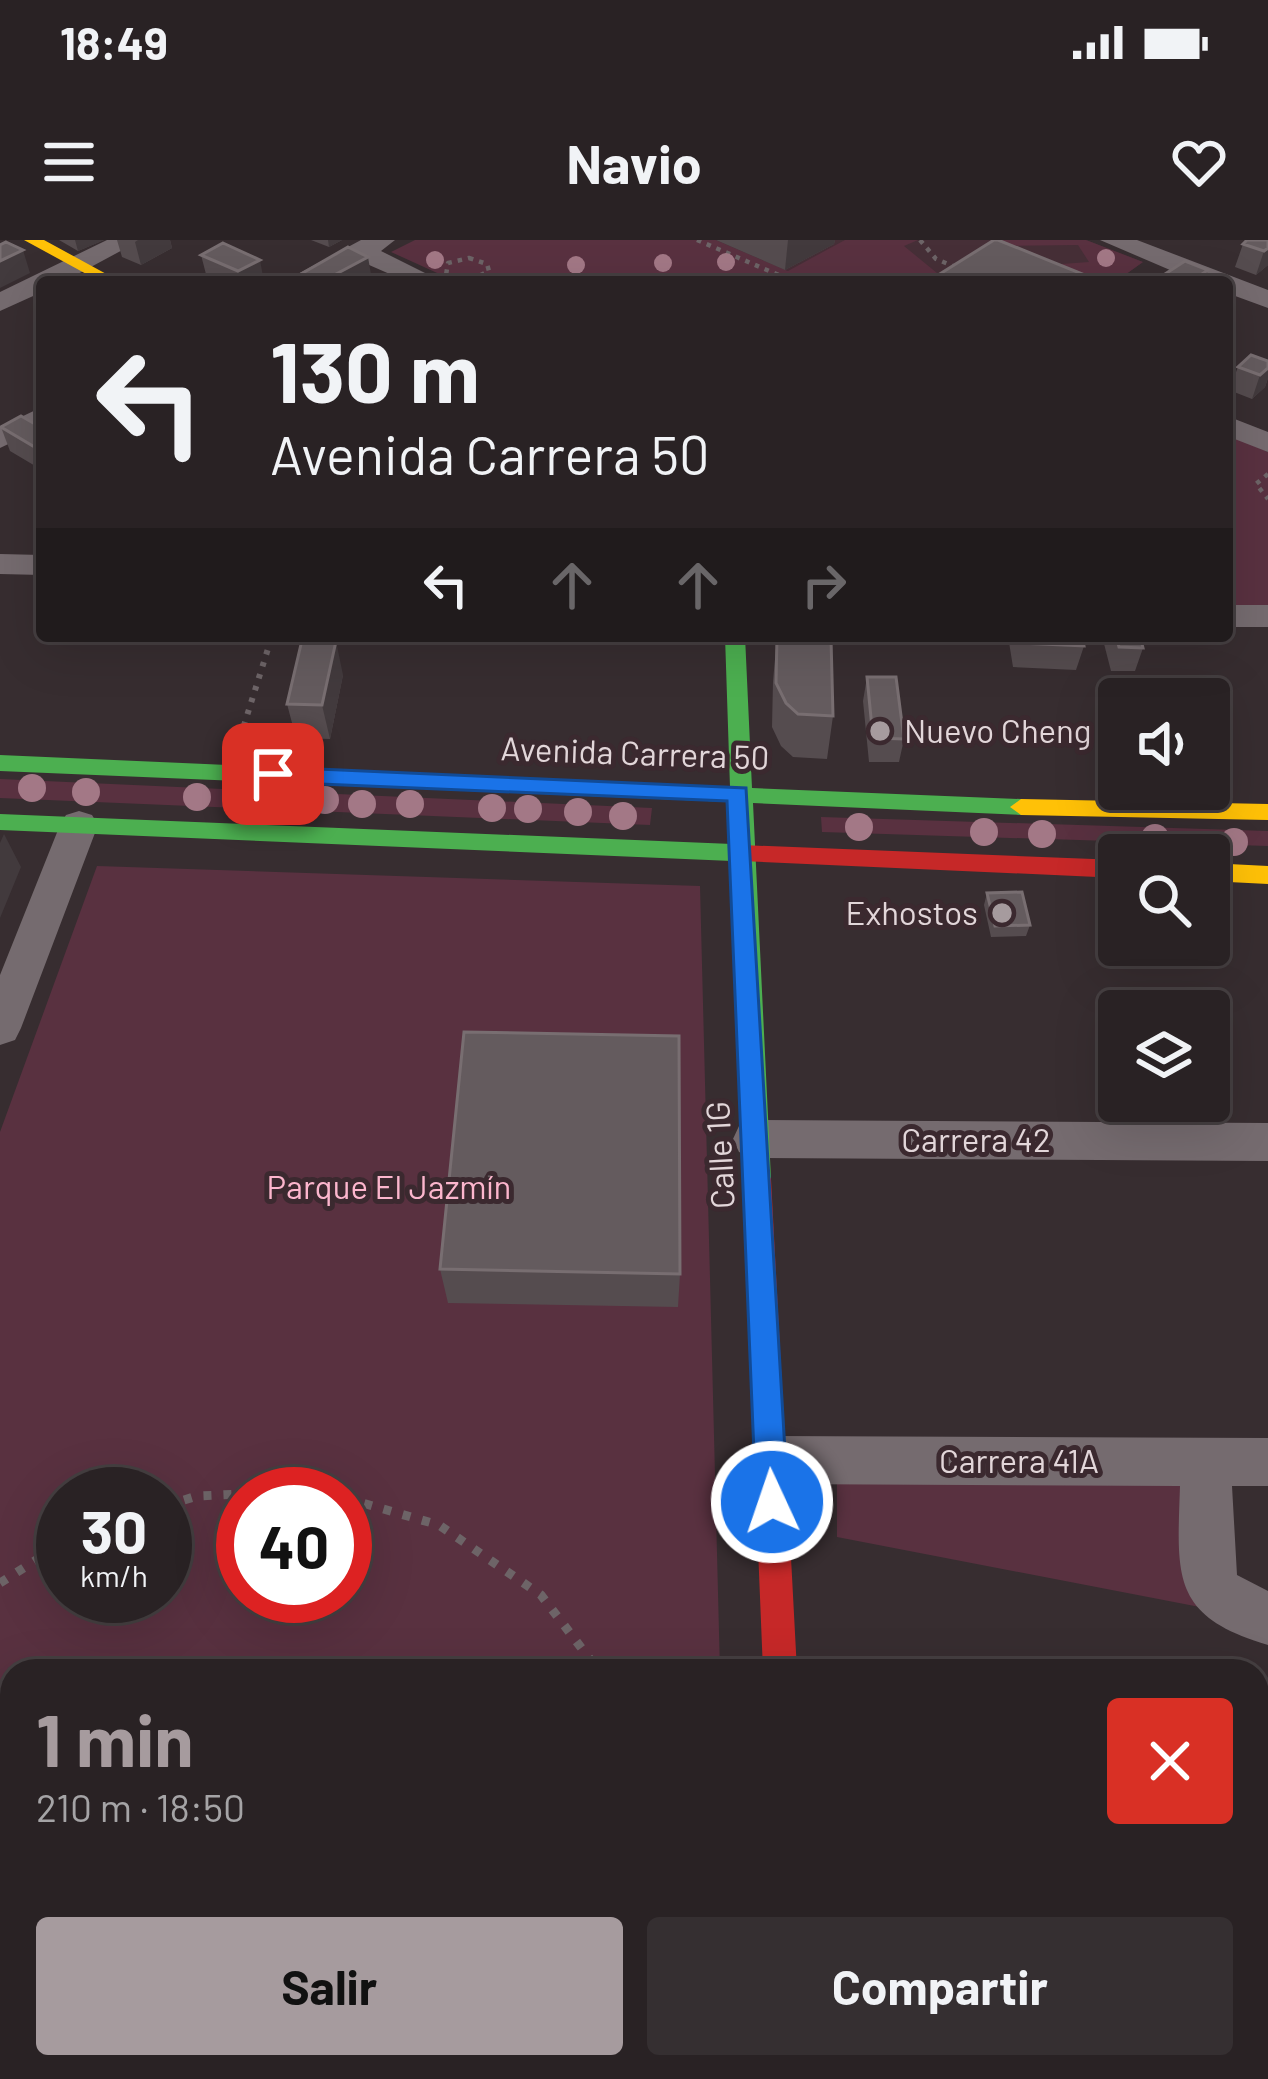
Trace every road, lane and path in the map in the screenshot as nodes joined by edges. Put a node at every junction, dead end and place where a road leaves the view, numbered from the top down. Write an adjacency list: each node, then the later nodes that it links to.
1 (32, 240): 9 (main road)
2 (128, 240): 9 (street)
3 (697, 240): 17 (path)
4 (920, 240): 10 (path)
5 (1113, 240): 7 (street)
6 (371, 246): 13 (street); 14 (street)
7 (1187, 257): 18 (street); 19 (street)
8 (469, 258): 15 (path); 16 (path)
9 (78, 265): 11 (street); 12 (main road)
10 (966, 272)
11 (55, 276)
12 (101, 276)
13 (308, 276)
14 (420, 276)
15 (452, 276)
16 (482, 276)
17 (781, 276)
18 (1159, 276)
19 (1214, 276)
20 (36, 285): 23 (street)
21 (1233, 286): 22 (street)
22 (1268, 300)
23 (0, 303)
24 (36, 419): 26 (street)
25 (1233, 428): 27 (street)
26 (0, 439)
27 (1268, 443)
28 (1268, 474): 29 (path)
29 (1268, 499)
30 (0, 564): 31 (street)
31 (36, 565)
32 (1233, 616): 33 (street)
33 (1268, 616)
34 (270, 642): 37 (path)
35 (735, 642): 38 (main road, Calle 1G)
36 (0, 763): 37 (main road, Avenida Carrera 50)
37 (229, 772): 38 (main road, Avenida Carrera 50)
38 (738, 793): 39 (main road, Avenida Carrera 50); 42 (main road, Calle 1G)
39 (1268, 812)
40 (0, 822): 41 (main road)
41 (79, 825): 42 (main road); 46 (street)
42 (741, 855): 43 (main road); 47 (main road, Calle 1G)
43 (1098, 868)
44 (1230, 873): 45 (main road)
45 (1268, 874)
46 (0, 1028)
47 (755, 1138): 48 (street, Carrera 42); 49 (main road, Calle 1G)
48 (1268, 1142)
49 (770, 1460): 50 (street, Carrera 41A); 57 (main road, Calle 1G)
50 (1207, 1462): 51 (street, Carrera 41A); 55 (street)
51 (1268, 1462)
52 (372, 1506): 56 (path)
53 (36, 1560): 54 (path)
54 (0, 1583)
55 (1268, 1618)
56 (590, 1659)
57 (779, 1659)

